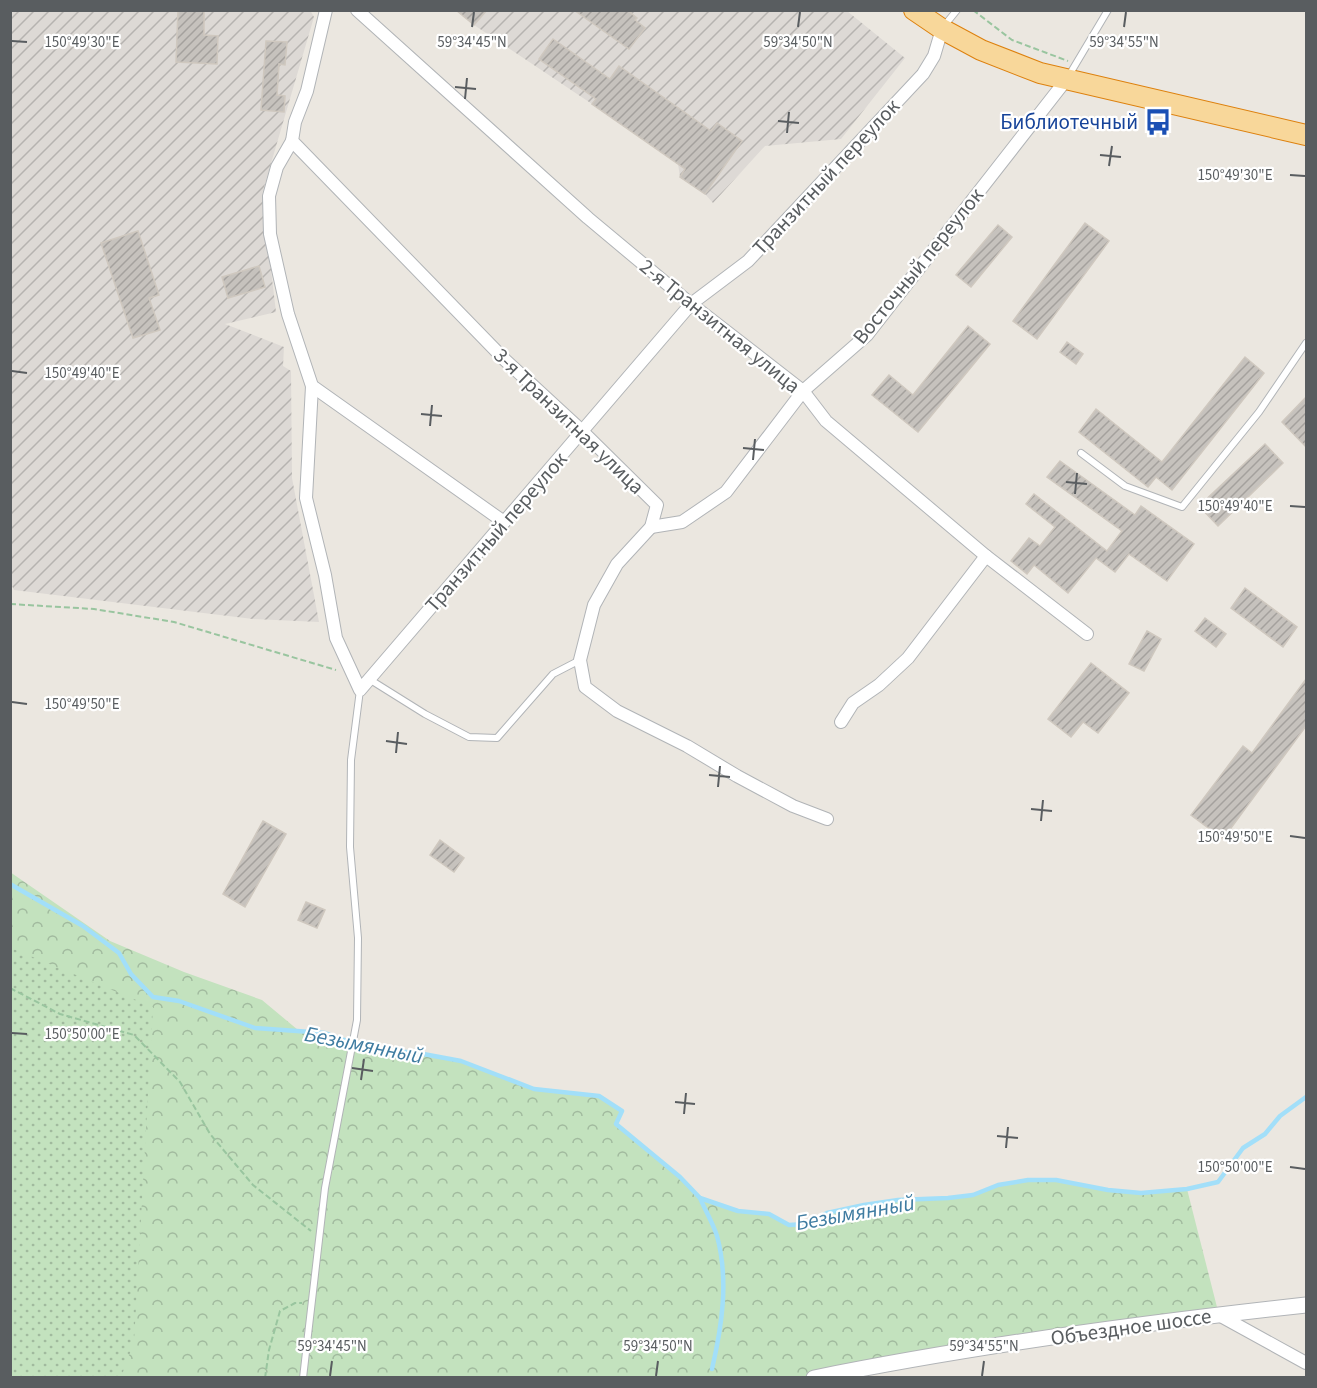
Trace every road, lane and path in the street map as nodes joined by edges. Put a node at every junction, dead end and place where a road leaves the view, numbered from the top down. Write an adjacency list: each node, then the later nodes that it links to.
1 (326, 10): 10 (street)
2 (357, 10): 11 (street, 2-я Транзитная улица)
3 (914, 10): 7 (highway)
4 (957, 10): 7 (lane)
5 (973, 10): 8 (path)
6 (1108, 10): 8 (lane)
7 (942, 29): 8 (highway); 11 (street, Транзитный переулок)
8 (1071, 71): 9 (highway); 14 (street, Восточный переулок)
9 (1306, 135)
10 (292, 141): 13 (street); 15 (street, 3-я Транзитная улица)
11 (691, 304): 14 (street, 2-я Транзитная улица); 15 (street, Транзитный переулок)
12 (1306, 343): 16 (lane)
13 (312, 386): 17 (street); 23 (street)
14 (803, 391): 18 (street, Восточный переулок); 19 (street, 2-я Транзитная улица)
15 (582, 431): 17 (street, Транзитный переулок); 18 (street, 3-я Транзитная улица)
16 (1081, 453)
17 (504, 522): 24 (street, Транзитный переулок)
18 (651, 527): 22 (street)
19 (986, 556): 21 (street, 2-я Транзитная улица); 26 (street)
20 (10, 604): 23 (path)
21 (1087, 634)
22 (579, 660): 24 (lane); 27 (street)
23 (353, 675): 25 (street)
24 (369, 679): 25 (street, Транзитный переулок)
25 (360, 690): 29 (lane)
26 (841, 722)
27 (827, 819)
28 (10, 987): 29 (path)
29 (320, 1238): 30 (lane)
30 (313, 1305): 34 (path); 35 (lane)
31 (1306, 1305): 32 (street, Объездное шоссе)
32 (1219, 1315): 33 (street); 36 (street, Объездное шоссе)
33 (1306, 1363)
34 (265, 1377)
35 (303, 1377)
36 (814, 1377)

